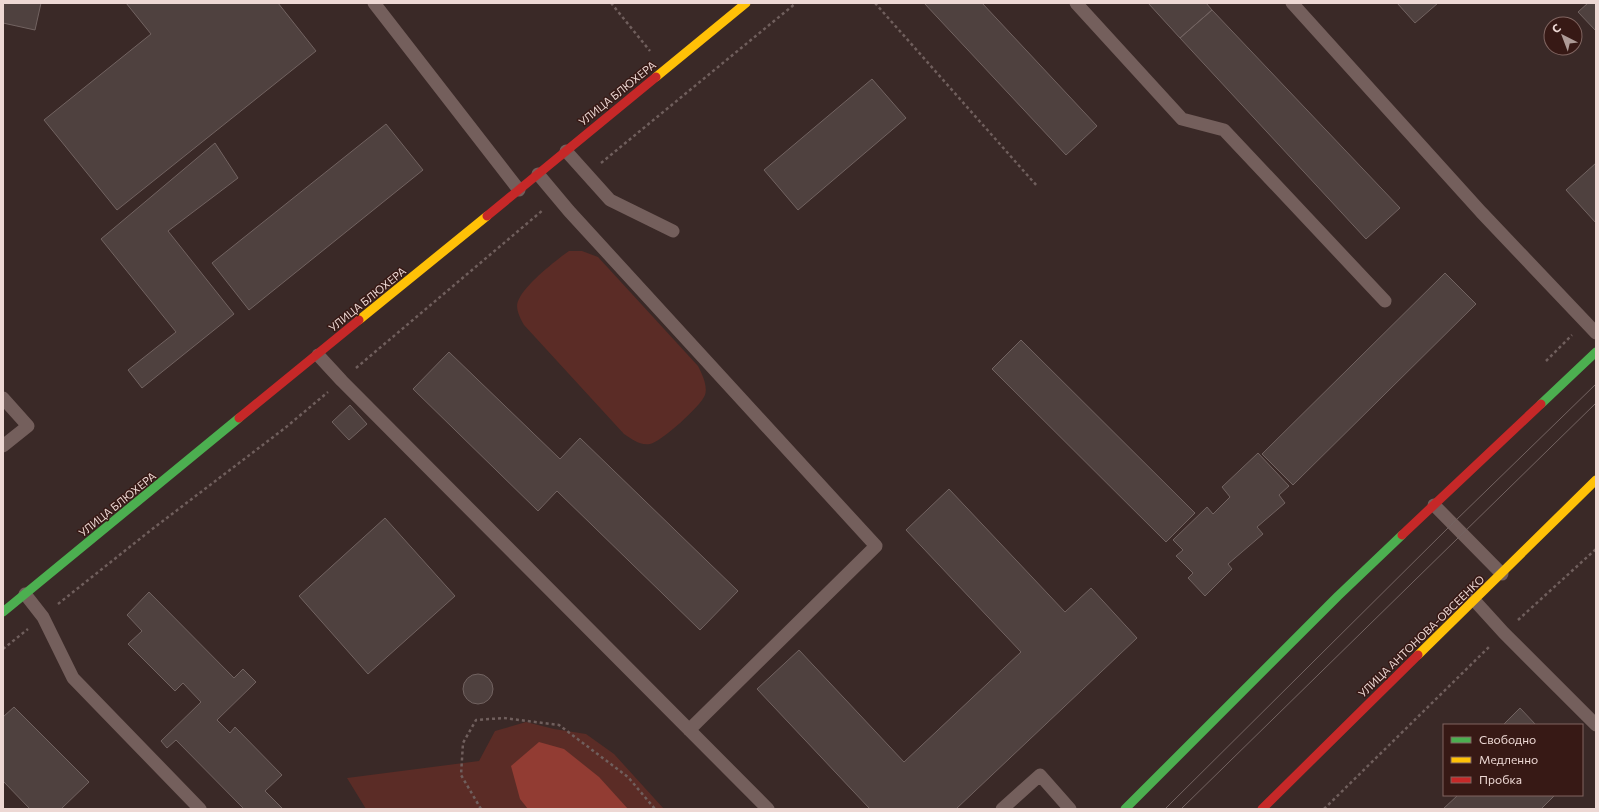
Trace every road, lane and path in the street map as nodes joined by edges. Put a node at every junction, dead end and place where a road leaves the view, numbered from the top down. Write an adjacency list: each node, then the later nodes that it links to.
1 (374, 3): 13 (lane)
2 (611, 3): 8 (path)
3 (746, 3): 9 (street, УЛИЦА БЛЮХЕРА)
4 (796, 3): 11 (path)
5 (875, 3): 12 (path)
6 (1076, 3): 16 (lane)
7 (1292, 3): 17 (lane)
8 (651, 52)
9 (566, 151): 10 (street, УЛИЦА БЛЮХЕРА); 11 (lane)
10 (538, 174): 13 (street, УЛИЦА БЛЮХЕРА); 14 (lane)
11 (586, 174): 15 (lane)
12 (1037, 186)
13 (519, 190): 19 (street, УЛИЦА БЛЮХЕРА)
14 (558, 198): 20 (path); 34 (lane)
15 (673, 231)
16 (1385, 301)
17 (1596, 333)
18 (1596, 352): 24 (street)
19 (318, 355): 20 (lane); 27 (street, УЛИЦА БЛЮХЕРА)
20 (342, 381): 30 (path); 34 (lane)
21 (3, 398): 22 (lane)
22 (3, 446)
23 (1596, 480): 26 (street, УЛИЦА АНТОНОВА-ОВСЕЕНКО)
24 (1434, 505): 26 (lane); 41 (street)
25 (1596, 548): 31 (path)
26 (1502, 574): 28 (street, УЛИЦА АНТОНОВА-ОВСЕЕНКО)
27 (25, 594): 29 (street, УЛИЦА БЛЮХЕРА); 30 (lane)
28 (1474, 600): 31 (lane); 42 (street, УЛИЦА АНТОНОВА-ОВСЕЕНКО)
29 (3, 612)
30 (43, 617): 32 (path); 35 (lane)
31 (1504, 633): 33 (lane); 43 (path)
32 (3, 648)
33 (1596, 724)
34 (689, 730): 38 (lane)
35 (200, 809)
36 (481, 809): 37 (path)
37 (655, 809)
38 (768, 809)
39 (1002, 809): 40 (lane)
40 (1070, 809)
41 (1125, 809)
42 (1262, 809)
43 (1324, 809)

